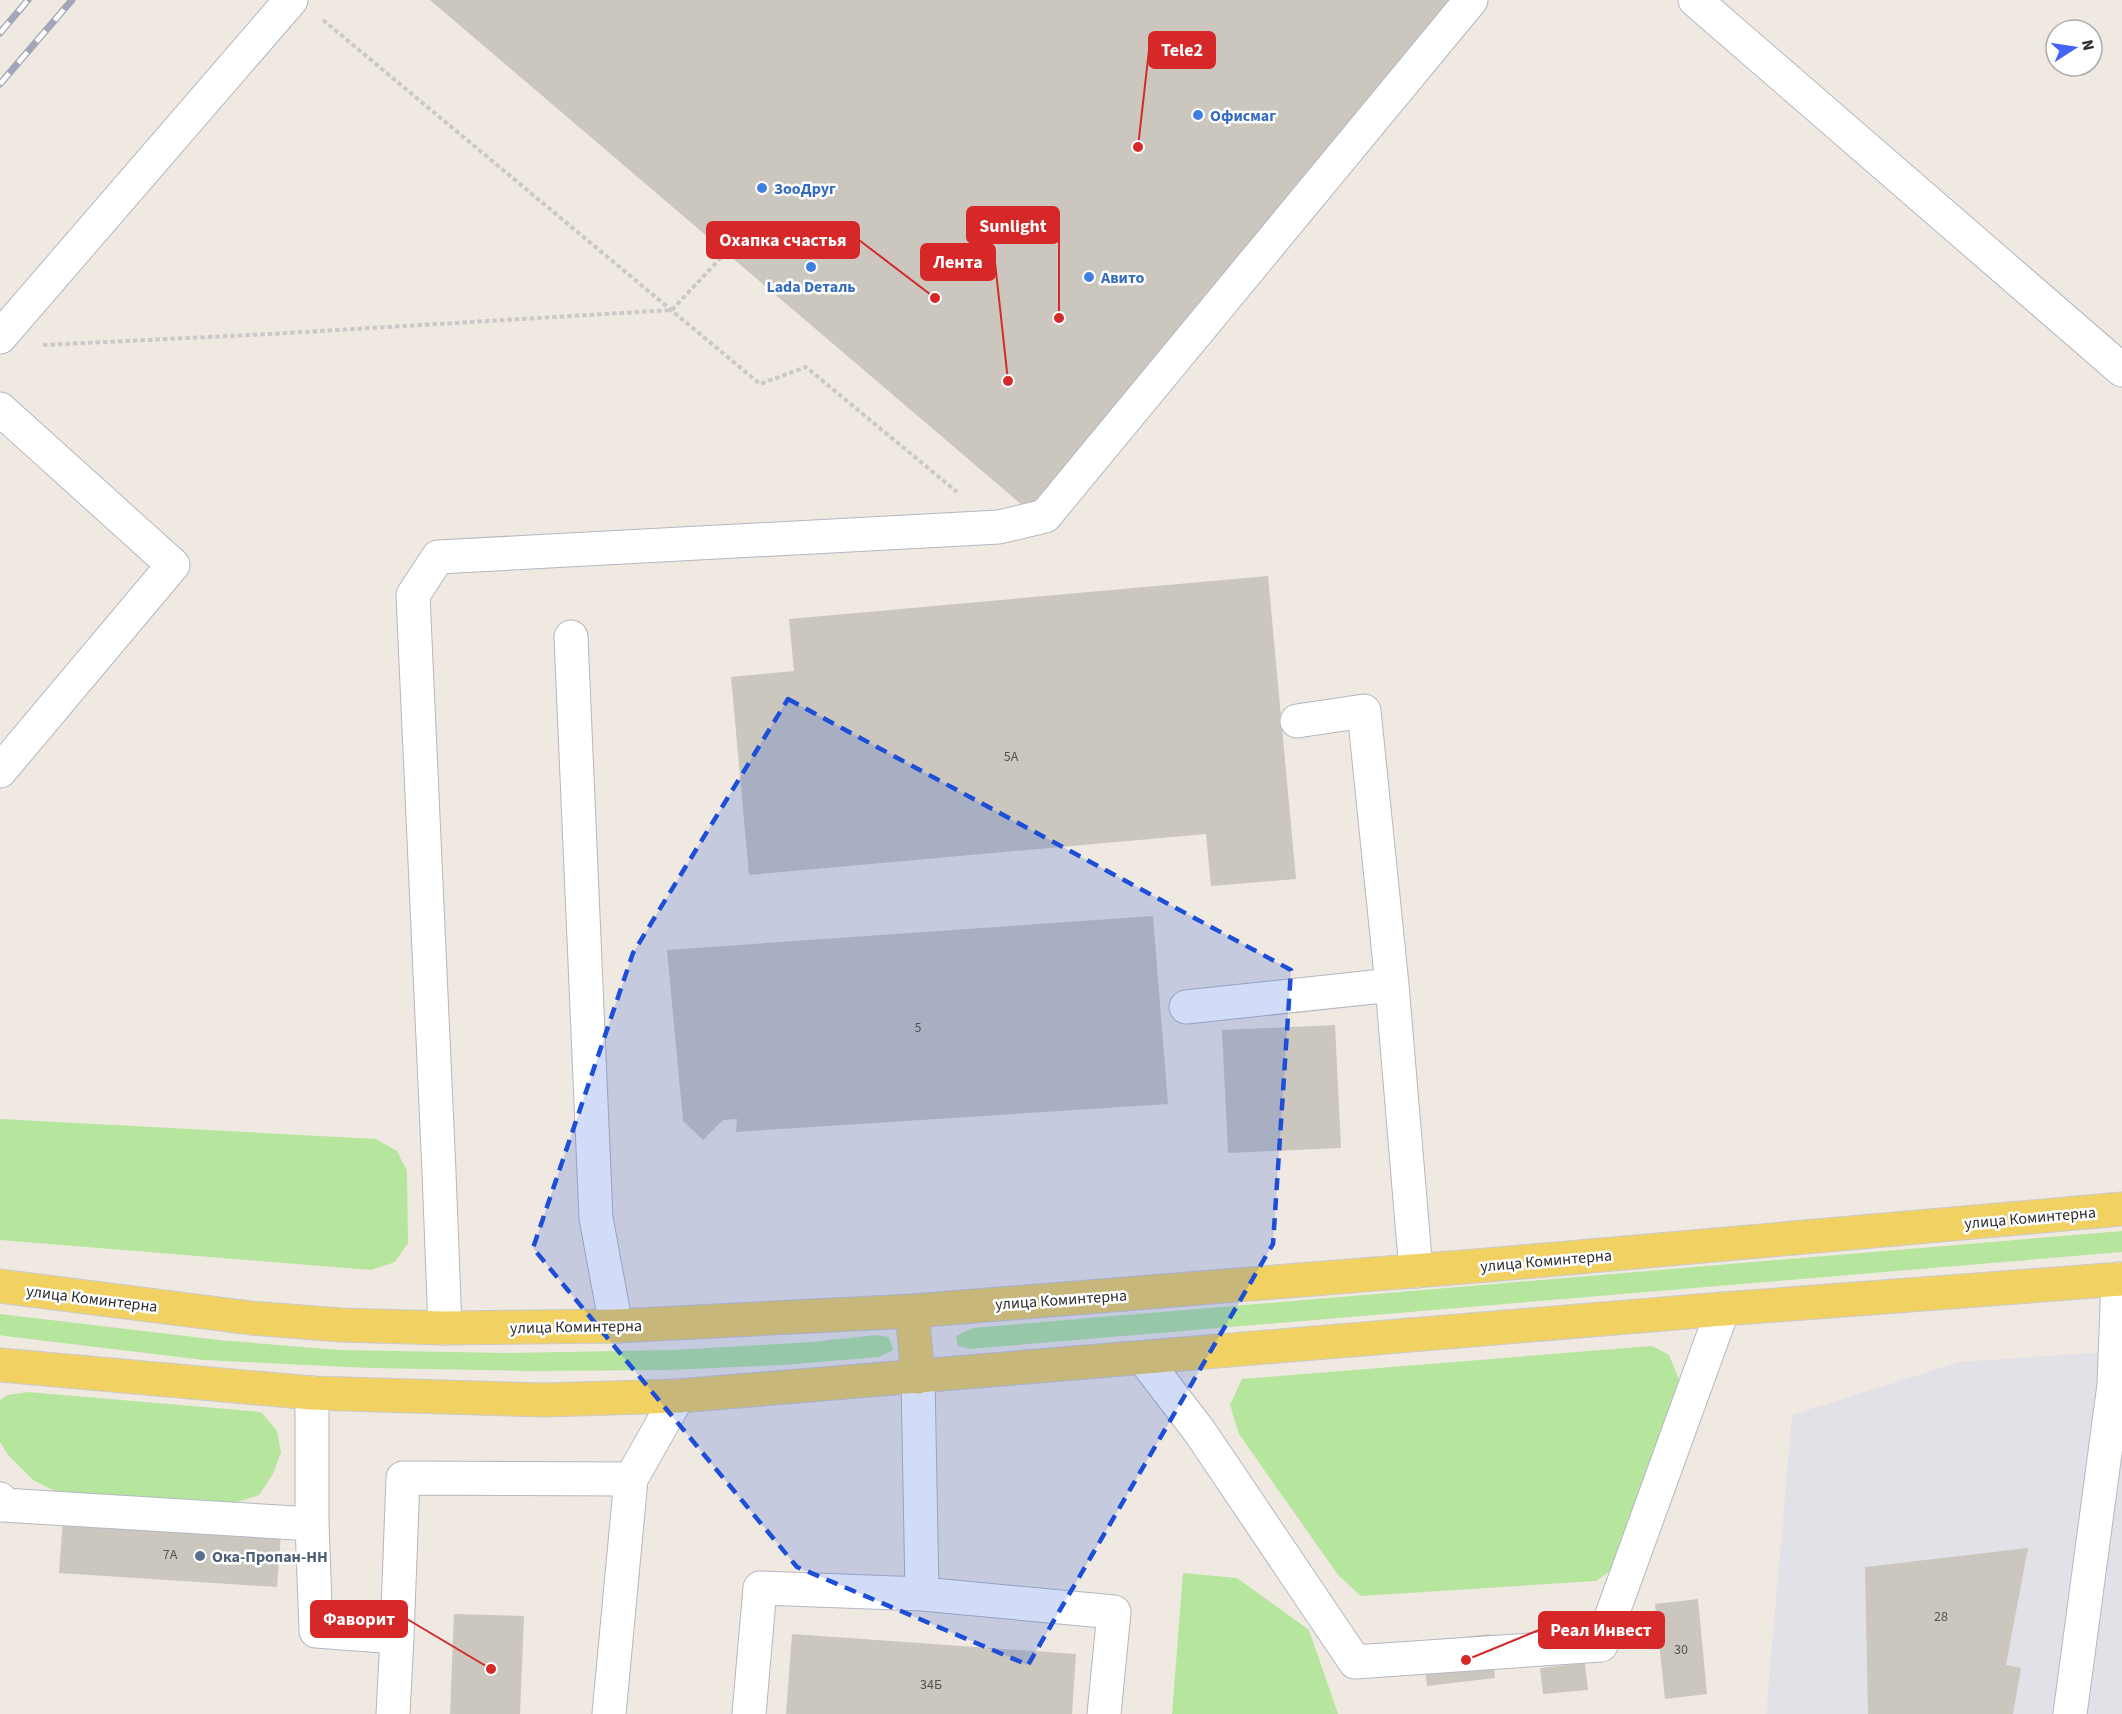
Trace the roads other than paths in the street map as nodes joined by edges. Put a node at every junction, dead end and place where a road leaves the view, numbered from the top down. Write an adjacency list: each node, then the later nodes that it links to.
1 (1471, 0): 19 (lane)
2 (1695, 0): 5 (lane)
3 (304, 8): 4 (lane)
4 (0, 337)
5 (2122, 370)
6 (0, 409): 9 (lane)
7 (571, 637): 18 (lane)
8 (1298, 721): 10 (lane)
9 (0, 771)
10 (1392, 985): 11 (lane); 13 (lane)
11 (1186, 1007)
12 (2122, 1209): 13 (main road, улица Коминтерна)
13 (1416, 1271): 17 (main road, улица Коминтерна)
14 (2120, 1279): 16 (main road); 34 (lane)
15 (0, 1286): 19 (main road, улица Коминтерна)
16 (1723, 1309): 20 (main road); 20 (lane)
17 (912, 1311): 18 (main road, улица Коминтерна); 22 (main road)
18 (616, 1326): 19 (main road, улица Коминтерна)
19 (445, 1328)
20 (1144, 1359): 22 (main road)
21 (0, 1365): 23 (main road)
22 (918, 1377): 24 (main road); 28 (lane)
23 (312, 1393): 24 (main road); 27 (lane)
24 (678, 1396): 25 (lane)
25 (631, 1479): 29 (lane); 31 (lane)
26 (0, 1499): 27 (lane)
27 (312, 1524): 29 (lane)
28 (922, 1594): 32 (lane); 33 (lane)
29 (397, 1637): 30 (lane)
30 (393, 1714)
31 (609, 1714)
32 (749, 1714)
33 (1104, 1714)
34 (2070, 1714)

